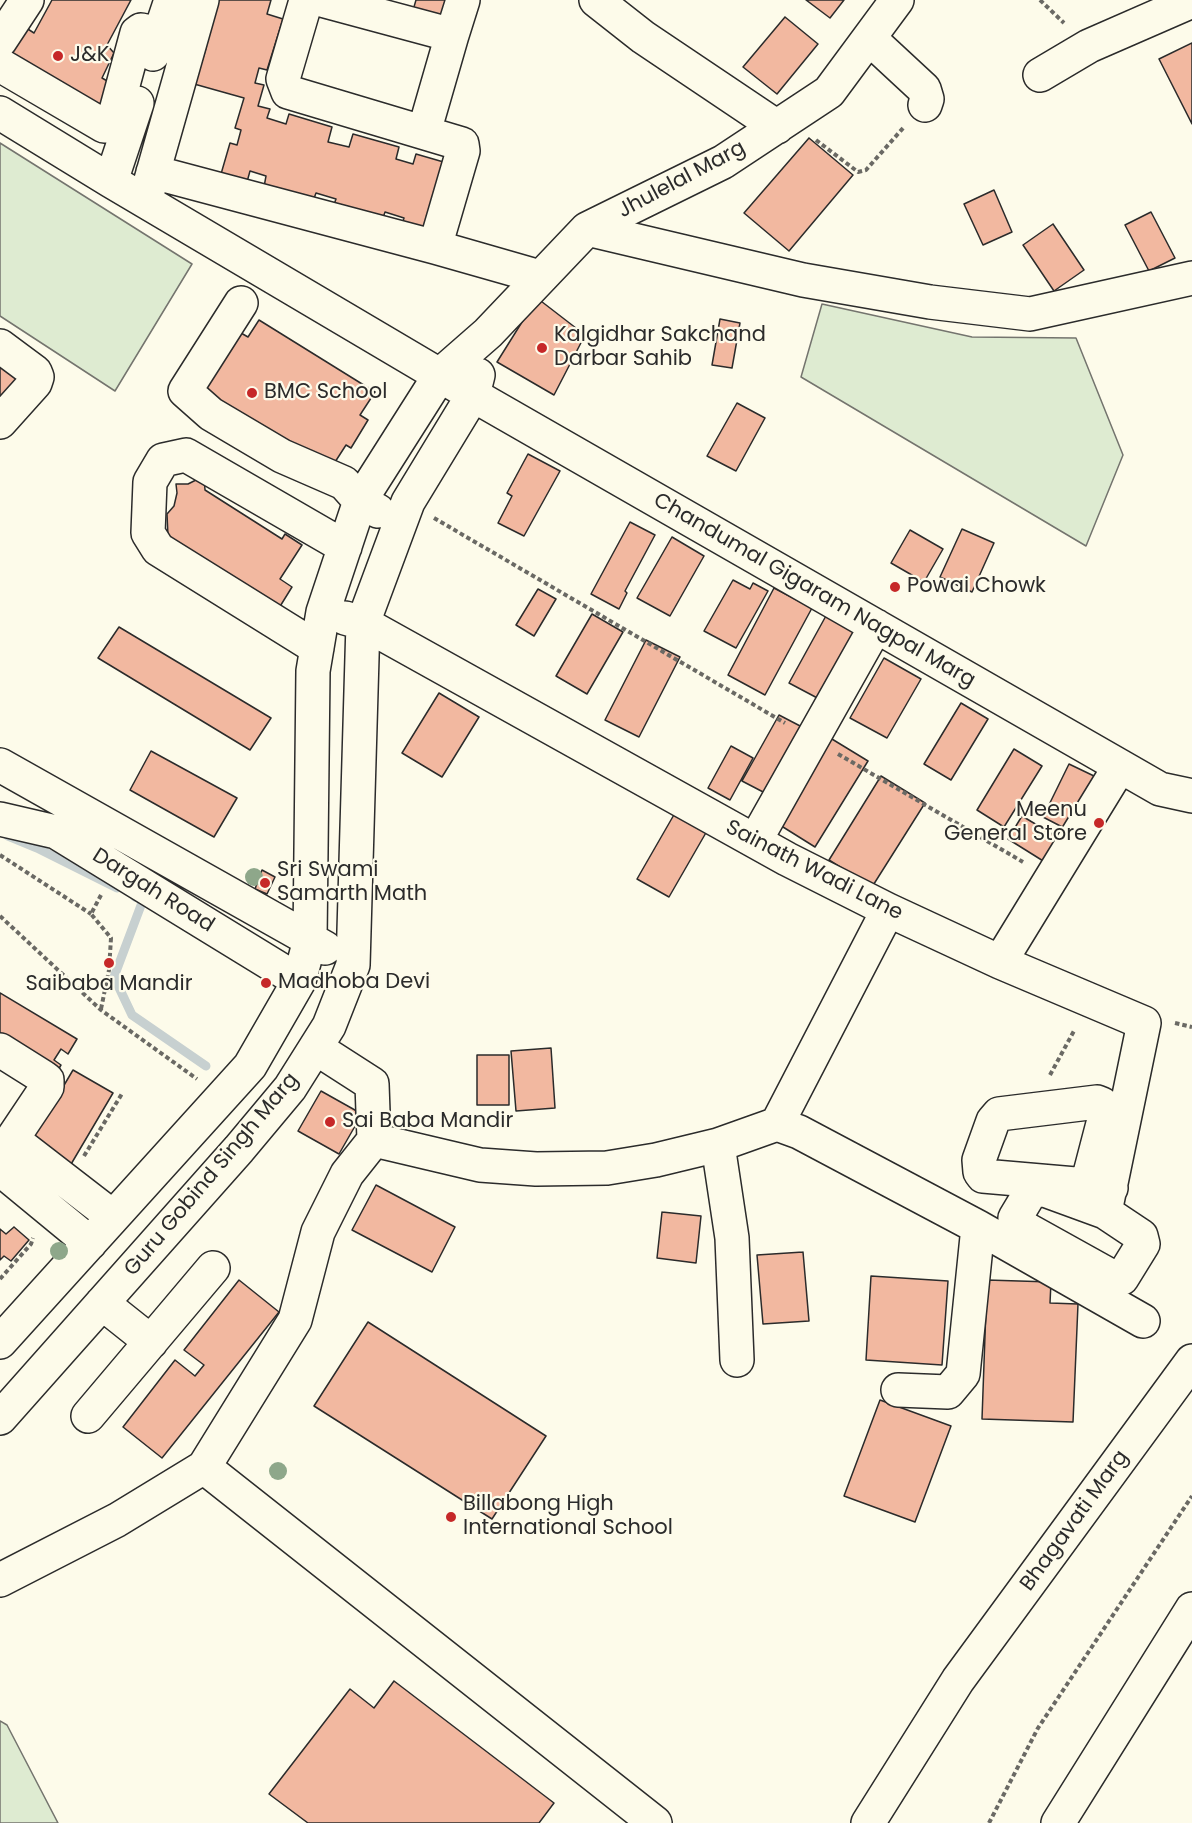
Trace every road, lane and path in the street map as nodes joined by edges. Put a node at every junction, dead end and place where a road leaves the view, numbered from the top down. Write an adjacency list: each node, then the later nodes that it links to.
1 (27, 0): 13 (street)
2 (171, 0): 10 (street)
3 (202, 0): 21 (street)
4 (313, 0): 19 (street)
5 (322, 0): 11 (street)
6 (463, 0): 11 (street)
7 (596, 0): 18 (street)
8 (897, 0): 12 (street, Jhulelal Marg)
9 (1192, 1): 15 (street)
10 (160, 34): 14 (street); 20 (street)
11 (452, 36): 19 (street)
12 (869, 38): 16 (street); 18 (street, Jhulelal Marg)
13 (0, 40)
14 (0, 65)
15 (1040, 75)
16 (925, 105): 18 (path)
17 (0, 112): 20 (street, Chandumal Gigaram Nagpal Marg)
18 (783, 123): 22 (street, Jhulelal Marg)
19 (424, 132): 23 (street)
20 (111, 181): 21 (street, Chandumal Gigaram Nagpal Marg)
21 (149, 187): 23 (street); 29 (street, Chandumal Gigaram Nagpal Marg)
22 (586, 229): 24 (street, Jhulelal Marg); 25 (street)
23 (435, 247): 24 (street)
24 (540, 278): 27 (street, Jhulelal Marg)
25 (1192, 278)
26 (241, 303): 32 (street)
27 (488, 333): 29 (street, Guru Gobind Singh Marg); 30 (street, Guru Gobind Singh Marg)
28 (0, 346): 31 (street)
29 (440, 375): 30 (street, Chandumal Gigaram Nagpal Marg); 32 (street, Guru Gobind Singh Marg)
30 (474, 395): 33 (street, Guru Gobind Singh Marg); 37 (street, Chandumal Gigaram Nagpal Marg)
31 (0, 422)
32 (360, 501): 33 (street); 34 (street, Guru Gobind Singh Marg)
33 (404, 513): 36 (street, Guru Gobind Singh Marg); 39 (path)
34 (345, 547): 35 (street, Guru Gobind Singh Marg); 38 (street)
35 (323, 612): 36 (street, Sainath Wadi Lane); 38 (street, Guru Gobind Singh Marg)
36 (363, 622): 44 (street, Sainath Wadi Lane); 53 (street, Guru Gobind Singh Marg)
37 (876, 626): 39 (street); 41 (street, Chandumal Gigaram Nagpal Marg)
38 (317, 648): 51 (street, Guru Gobind Singh Marg)
39 (813, 740): 44 (street); 46 (path)
40 (0, 765): 51 (street)
41 (1120, 766): 42 (street, Chandumal Gigaram Nagpal Marg); 52 (street)
42 (1192, 796)
43 (0, 819): 47 (street, Dargah Road)
44 (755, 842): 48 (street, Sainath Wadi Lane)
45 (0, 855): 49 (path)
46 (1028, 865)
47 (115, 868): 49 (path); 54 (street, Dargah Road)
48 (888, 910): 52 (street, Sainath Wadi Lane); 64 (street)
49 (91, 914): 56 (path)
50 (0, 916): 56 (path)
51 (310, 940): 53 (street); 54 (street, Guru Gobind Singh Marg)
52 (1000, 962): 55 (street, Sainath Wadi Lane)
53 (353, 964): 57 (street, Guru Gobind Singh Marg)
54 (299, 981): 59 (street, Guru Gobind Singh Marg)
55 (1091, 999): 60 (path); 70 (street, Sainath Wadi Lane)
56 (101, 1010): 63 (path)
57 (316, 1048): 61 (street, Guru Gobind Singh Marg); 65 (street)
58 (0, 1050): 67 (street)
59 (250, 1065): 61 (street); 63 (street, Guru Gobind Singh Marg)
60 (1049, 1078)
61 (290, 1088): 77 (street, Guru Gobind Singh Marg)
62 (123, 1092): 69 (path)
63 (222, 1097): 72 (street, Guru Gobind Singh Marg)
64 (777, 1124): 66 (street); 73 (street)
65 (374, 1140): 66 (street); 86 (street)
66 (718, 1146): 81 (street)
67 (6, 1148): 69 (street)
68 (0, 1169): 71 (street)
69 (71, 1184): 71 (street); 72 (street)
70 (1101, 1195)
71 (50, 1211): 74 (street); 76 (path)
72 (113, 1217): 74 (street, Guru Gobind Singh Marg)
73 (978, 1227): 78 (street); 83 (street)
74 (90, 1243): 79 (street, Guru Gobind Singh Marg)
75 (213, 1268): 80 (street)
76 (0, 1279)
77 (102, 1303): 80 (street); 85 (street, Guru Gobind Singh Marg)
78 (1143, 1321)
79 (0, 1342)
80 (151, 1342): 84 (street)
81 (736, 1360)
82 (1192, 1361): 91 (street, Bhagavati Marg)
83 (898, 1390)
84 (88, 1416)
85 (0, 1418)
86 (204, 1467): 88 (street); 90 (street)
87 (1192, 1496): 92 (path)
88 (0, 1580)
89 (1192, 1609): 93 (street)
90 (655, 1823)
91 (868, 1823)
92 (989, 1823)
93 (1058, 1823)

